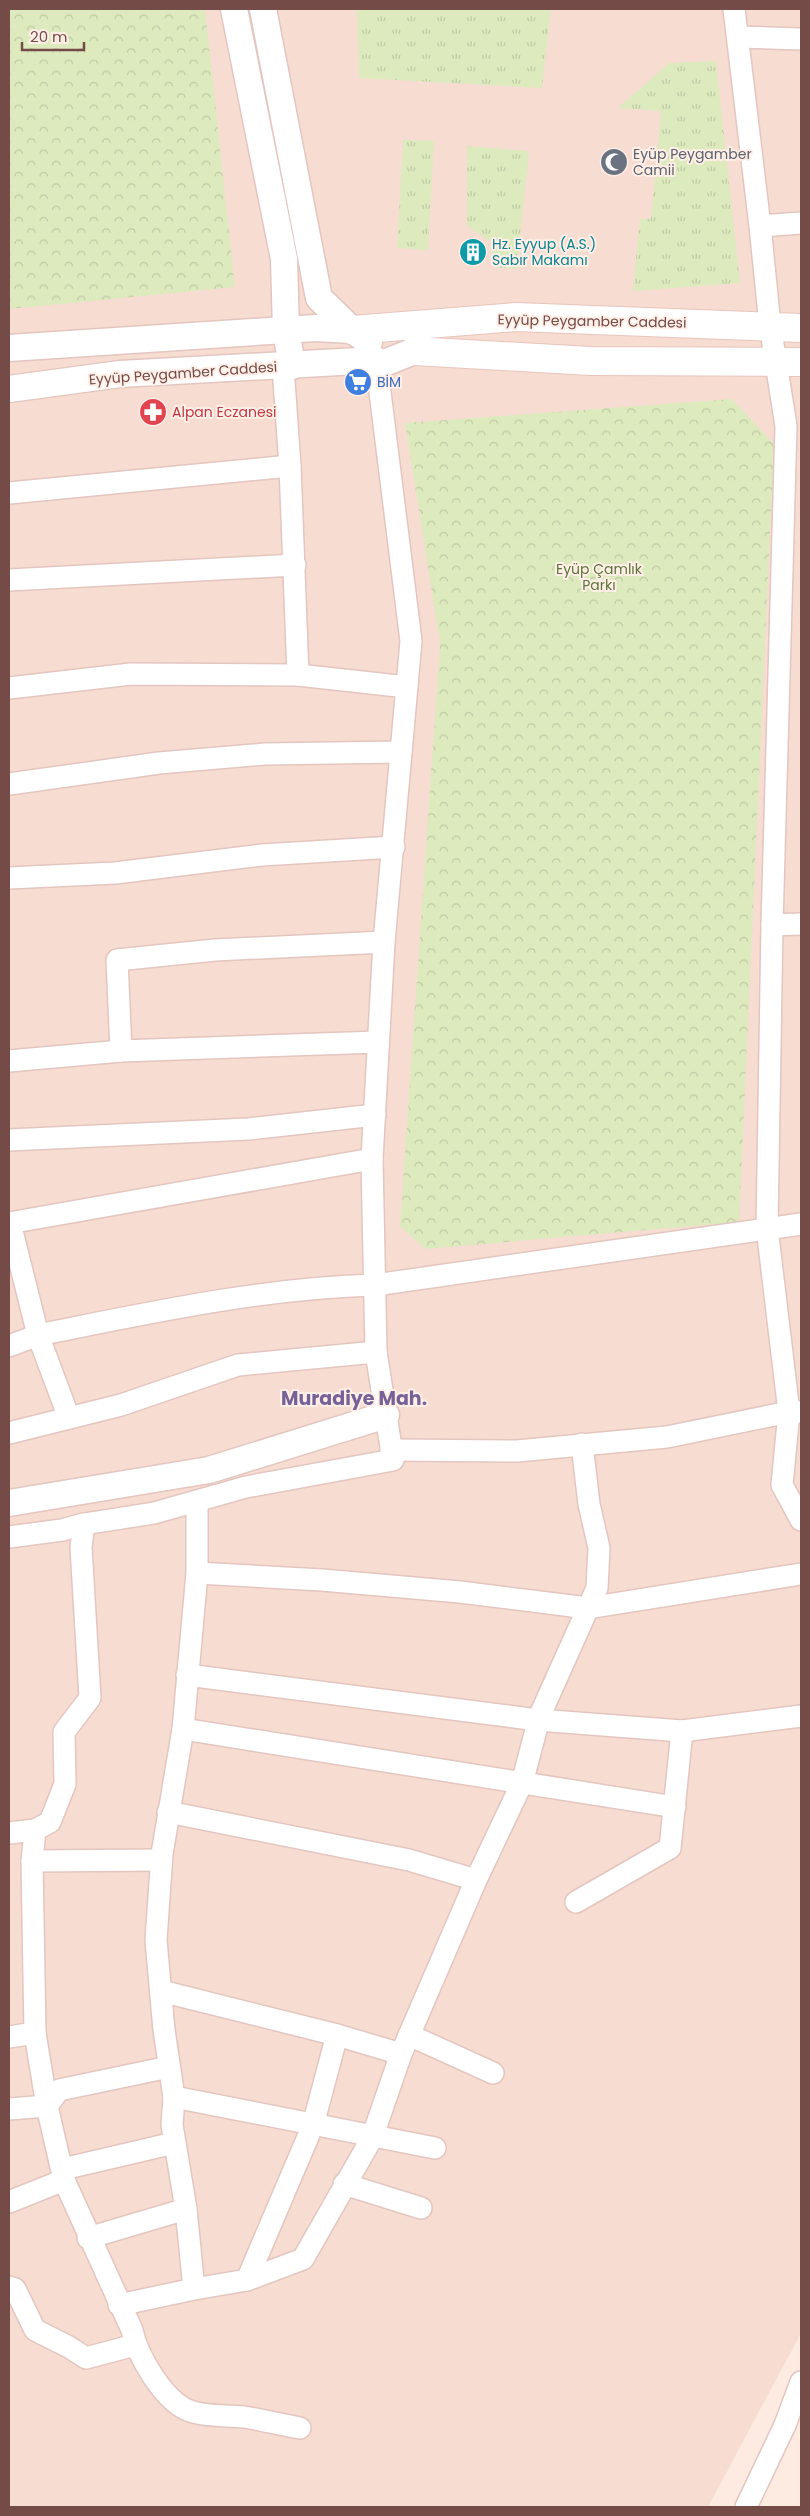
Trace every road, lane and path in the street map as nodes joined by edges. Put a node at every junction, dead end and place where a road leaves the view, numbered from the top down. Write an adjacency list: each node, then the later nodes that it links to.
1 (234, 9): 10 (street)
2 (262, 9): 11 (street)
3 (734, 9): 4 (street)
4 (738, 36): 5 (street); 7 (street)
5 (801, 39)
6 (801, 223): 7 (street)
7 (760, 226): 8 (street)
8 (770, 325): 9 (main road, Eyyüp Peygamber Caddesi); 11 (main road, Eyyüp Peygamber Caddesi); 15 (street)
9 (801, 328)
10 (286, 330): 11 (street, Eyyüp Peygamber Caddesi); 12 (street, Eyyüp Peygamber Caddesi); 16 (street)
11 (352, 330): 13 (street, Eyyüp Peygamber Caddesi)
12 (9, 348)
13 (414, 351): 14 (street, Eyyüp Peygamber Caddesi); 15 (main road, Eyyüp Peygamber Caddesi)
14 (376, 360): 16 (street, Eyyüp Peygamber Caddesi); 23 (street)
15 (789, 361): 30 (street)
16 (287, 366): 17 (street, Eyyüp Peygamber Caddesi); 18 (street)
17 (9, 389)
18 (290, 466): 19 (street); 20 (street)
19 (9, 492)
20 (295, 565): 21 (street); 22 (street)
21 (9, 580)
22 (298, 675): 23 (street); 24 (street)
23 (407, 686): 25 (street)
24 (9, 688)
25 (401, 752): 26 (street); 27 (street)
26 (9, 784)
27 (394, 847): 28 (street); 31 (street)
28 (9, 878)
29 (801, 924): 30 (street)
30 (772, 925): 40 (street)
31 (384, 942): 32 (street); 33 (street)
32 (378, 1042): 33 (street); 35 (street)
33 (121, 1051): 34 (street)
34 (9, 1062)
35 (375, 1115): 36 (street); 37 (street)
36 (9, 1140)
37 (372, 1159): 38 (street); 41 (street)
38 (10, 1223): 42 (street)
39 (801, 1224): 40 (street)
40 (767, 1228): 41 (street); 45 (street)
41 (375, 1285): 42 (street); 44 (street)
42 (38, 1335): 43 (street); 47 (street)
43 (9, 1346)
44 (376, 1352): 46 (street); 47 (street)
45 (795, 1412): 49 (street); 53 (street)
46 (386, 1415): 50 (street); 52 (street)
47 (69, 1418): 48 (street)
48 (9, 1433)
49 (582, 1444): 50 (street); 58 (street)
50 (391, 1450): 51 (street)
51 (197, 1501): 54 (street); 56 (street)
52 (9, 1503)
53 (801, 1520)
54 (84, 1524): 55 (street); 67 (street)
55 (9, 1537)
56 (197, 1572): 58 (street); 59 (street)
57 (801, 1574): 58 (street)
58 (588, 1608): 61 (street)
59 (187, 1675): 61 (street); 62 (street)
60 (801, 1716): 63 (street)
61 (538, 1720): 63 (street); 64 (street)
62 (183, 1729): 64 (street); 66 (street)
63 (682, 1731): 65 (street)
64 (522, 1783): 65 (street); 71 (street)
65 (675, 1807): 72 (street)
66 (168, 1812): 69 (street); 71 (street)
67 (35, 1830): 68 (street); 70 (street)
68 (9, 1833)
69 (161, 1860): 70 (street); 73 (street)
70 (32, 1861): 74 (street)
71 (476, 1880): 77 (street)
72 (576, 1902)
73 (161, 1991): 75 (street); 78 (street)
74 (35, 2033): 76 (street); 81 (street)
75 (337, 2035): 77 (street); 83 (street)
76 (9, 2037)
77 (405, 2044): 79 (street); 84 (street)
78 (169, 2066): 80 (street); 81 (street)
79 (494, 2073)
80 (174, 2097): 83 (street); 85 (street)
81 (48, 2106): 82 (street); 87 (street)
82 (9, 2109)
83 (313, 2125): 84 (street); 93 (street)
84 (372, 2138): 86 (street); 88 (street)
85 (174, 2142): 87 (street); 91 (street)
86 (435, 2148)
87 (64, 2175): 89 (street); 92 (street)
88 (344, 2184): 90 (street); 93 (street)
89 (9, 2202)
90 (421, 2208)
91 (186, 2209): 92 (street); 95 (street)
92 (88, 2238): 96 (street)
93 (246, 2280): 95 (street)
94 (9, 2287): 97 (street)
95 (194, 2289): 96 (street)
96 (119, 2305): 97 (street)
97 (134, 2345): 99 (street)
98 (801, 2382): 100 (street)
99 (300, 2428)
100 (746, 2507)

